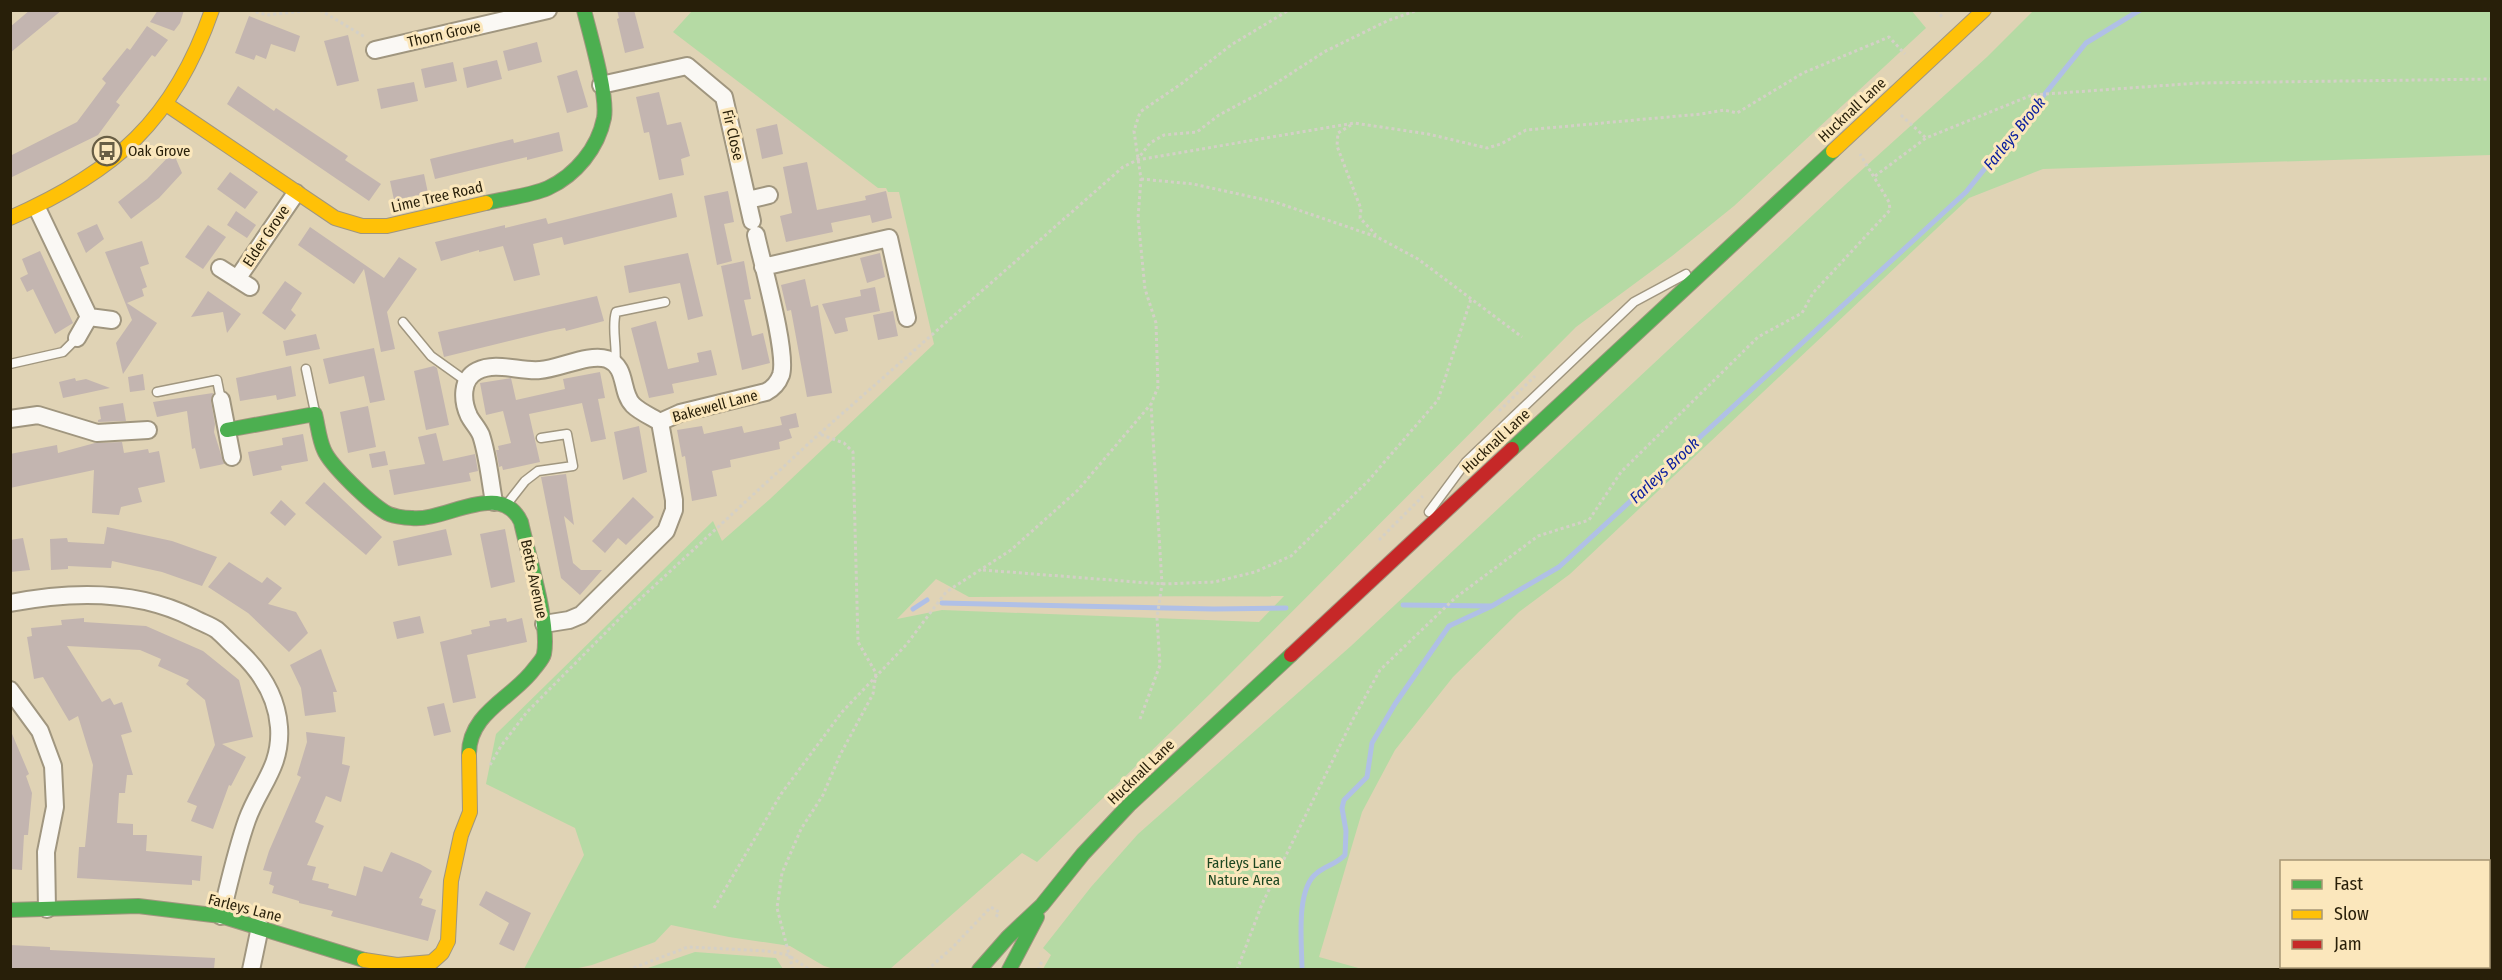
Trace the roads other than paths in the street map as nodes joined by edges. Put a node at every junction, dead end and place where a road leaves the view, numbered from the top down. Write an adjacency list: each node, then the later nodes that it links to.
1 (212, 10): 7 (street)
2 (548, 10): 5 (street, Thorn Grove)
3 (584, 10): 6 (street, Lime Tree Road)
4 (1984, 10): 14 (street, Hucknall Lane)
5 (375, 50)
6 (601, 85): 8 (street, Lime Tree Road); 10 (street, Fir Close)
7 (166, 104): 8 (street, Lime Tree Road); 11 (street)
8 (296, 193): 16 (street, Elder Grove)
9 (769, 195): 10 (street)
10 (747, 200): 13 (street, Fir Close)
11 (37, 208): 12 (street); 18 (street)
12 (10, 218)
13 (754, 228): 15 (street, Bakewell Lane)
14 (1721, 255): 37 (street, Hucknall Lane); 37 (lane)
15 (763, 267): 19 (street); 31 (street, Bakewell Lane)
16 (220, 268)
17 (665, 302): 24 (lane)
18 (89, 317): 20 (street); 22 (street)
19 (907, 318)
20 (112, 320)
21 (403, 322): 26 (lane)
22 (77, 338): 23 (lane)
23 (10, 364)
24 (615, 365): 26 (street); 31 (street)
25 (306, 369): 29 (lane)
26 (466, 381): 36 (street)
27 (157, 392): 28 (lane)
28 (221, 400): 33 (street)
29 (315, 414): 33 (street); 36 (street)
30 (10, 419): 32 (street)
31 (660, 422): 39 (street, Bakewell Lane)
32 (148, 430)
33 (227, 430): 35 (street)
34 (541, 438): 36 (lane)
35 (232, 457)
36 (501, 503): 39 (street, Betts Avenue)
37 (1392, 560): 41 (street, Hucknall Lane)
38 (10, 603): 44 (street)
39 (544, 624): 46 (street, Betts Avenue)
40 (10, 690): 42 (street)
41 (1042, 905): 48 (street, Hucknall Lane); 49 (street, Hucknall Lane)
42 (47, 909): 43 (street, Farleys Lane); 44 (street, Farleys Lane)
43 (10, 910)
44 (221, 916): 45 (street, Farleys Lane)
45 (260, 927): 46 (street, Farleys Lane); 47 (street)
46 (432, 962)
47 (251, 969)
48 (979, 969)
49 (1009, 969)

